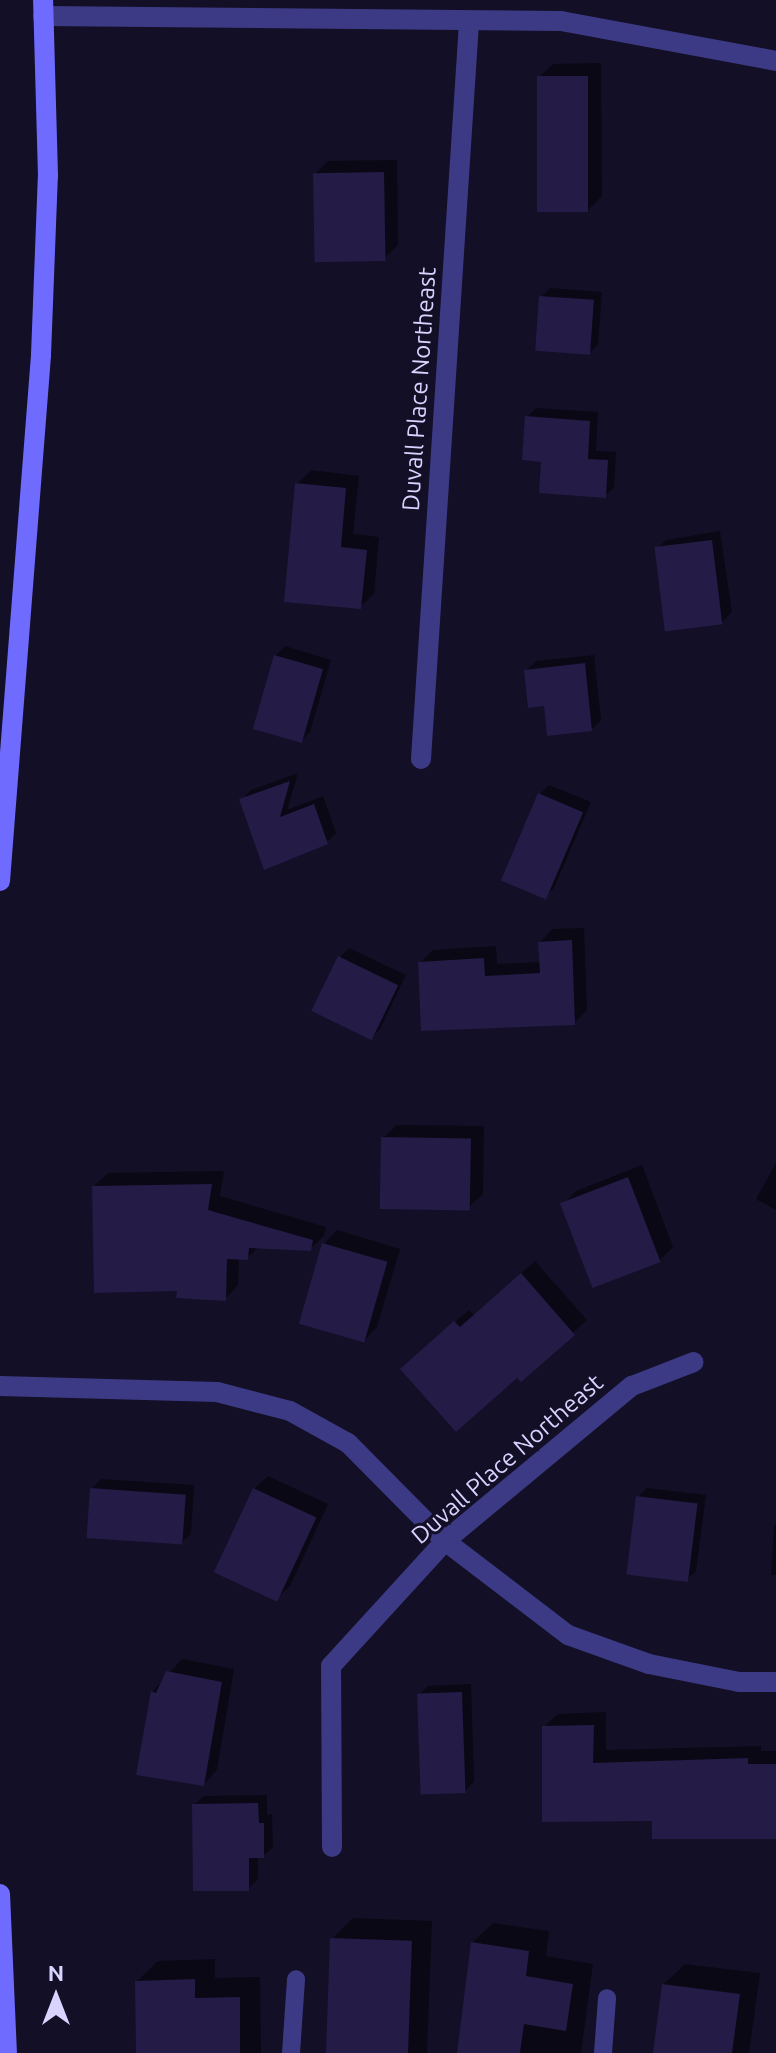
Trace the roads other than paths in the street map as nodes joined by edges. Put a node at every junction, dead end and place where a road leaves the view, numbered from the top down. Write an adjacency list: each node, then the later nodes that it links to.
1 (43, 8): 2 (street); 5 (main road)
2 (469, 22): 3 (street); 4 (street, Duvall Place Northeast)
3 (776, 61)
4 (421, 759)
5 (0, 881)
6 (694, 1362): 8 (street, Duvall Place Northeast)
7 (0, 1386): 8 (street)
8 (445, 1541): 9 (street); 10 (street, Duvall Place Northeast)
9 (776, 1682)
10 (332, 1847)
11 (0, 1894): 14 (main road)
12 (296, 1979): 15 (lane)
13 (607, 1998): 16 (lane)
14 (7, 2053)
15 (291, 2053)
16 (603, 2053)

